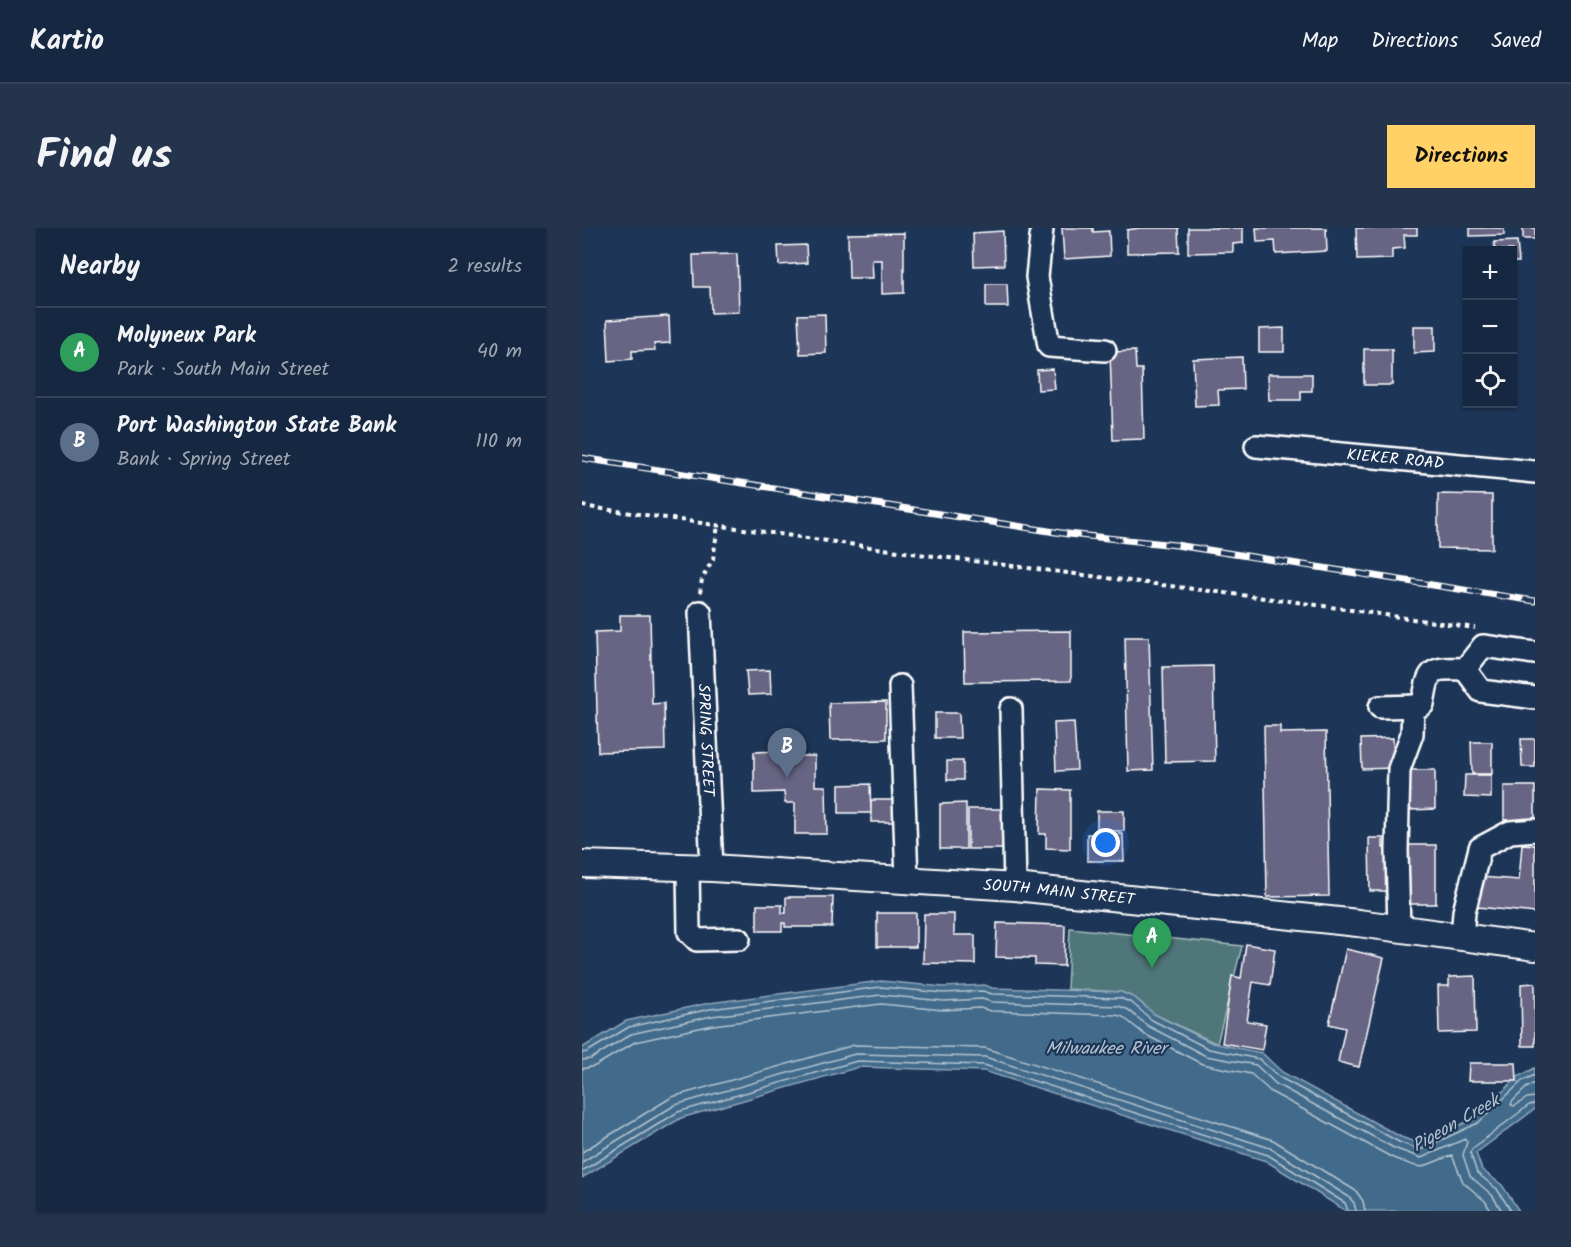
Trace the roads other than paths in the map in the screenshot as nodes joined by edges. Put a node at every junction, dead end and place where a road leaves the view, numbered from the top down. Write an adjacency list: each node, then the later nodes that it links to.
1 (1042, 228): 2 (street)
2 (1105, 350)
3 (1256, 446): 4 (street, KIEKER ROAD)
4 (1535, 471)
5 (700, 612): 15 (street, SPRING STREET)
6 (1535, 653): 7 (street)
7 (1465, 669): 9 (street); 10 (street)
8 (900, 686): 16 (street)
9 (1535, 698)
10 (1413, 706): 11 (street); 18 (street)
11 (1380, 707)
12 (1011, 709): 17 (street)
13 (1535, 830): 19 (street)
14 (582, 864): 15 (main road, SOUTH MAIN STREET)
15 (700, 868): 16 (main road, SOUTH MAIN STREET); 20 (street, SPRING STREET)
16 (908, 880): 17 (main road, SOUTH MAIN STREET)
17 (1015, 887): 18 (main road, SOUTH MAIN STREET)
18 (1399, 929): 19 (main road, SOUTH MAIN STREET)
19 (1462, 938): 21 (main road, SOUTH MAIN STREET)
20 (739, 939)
21 (1535, 947)

